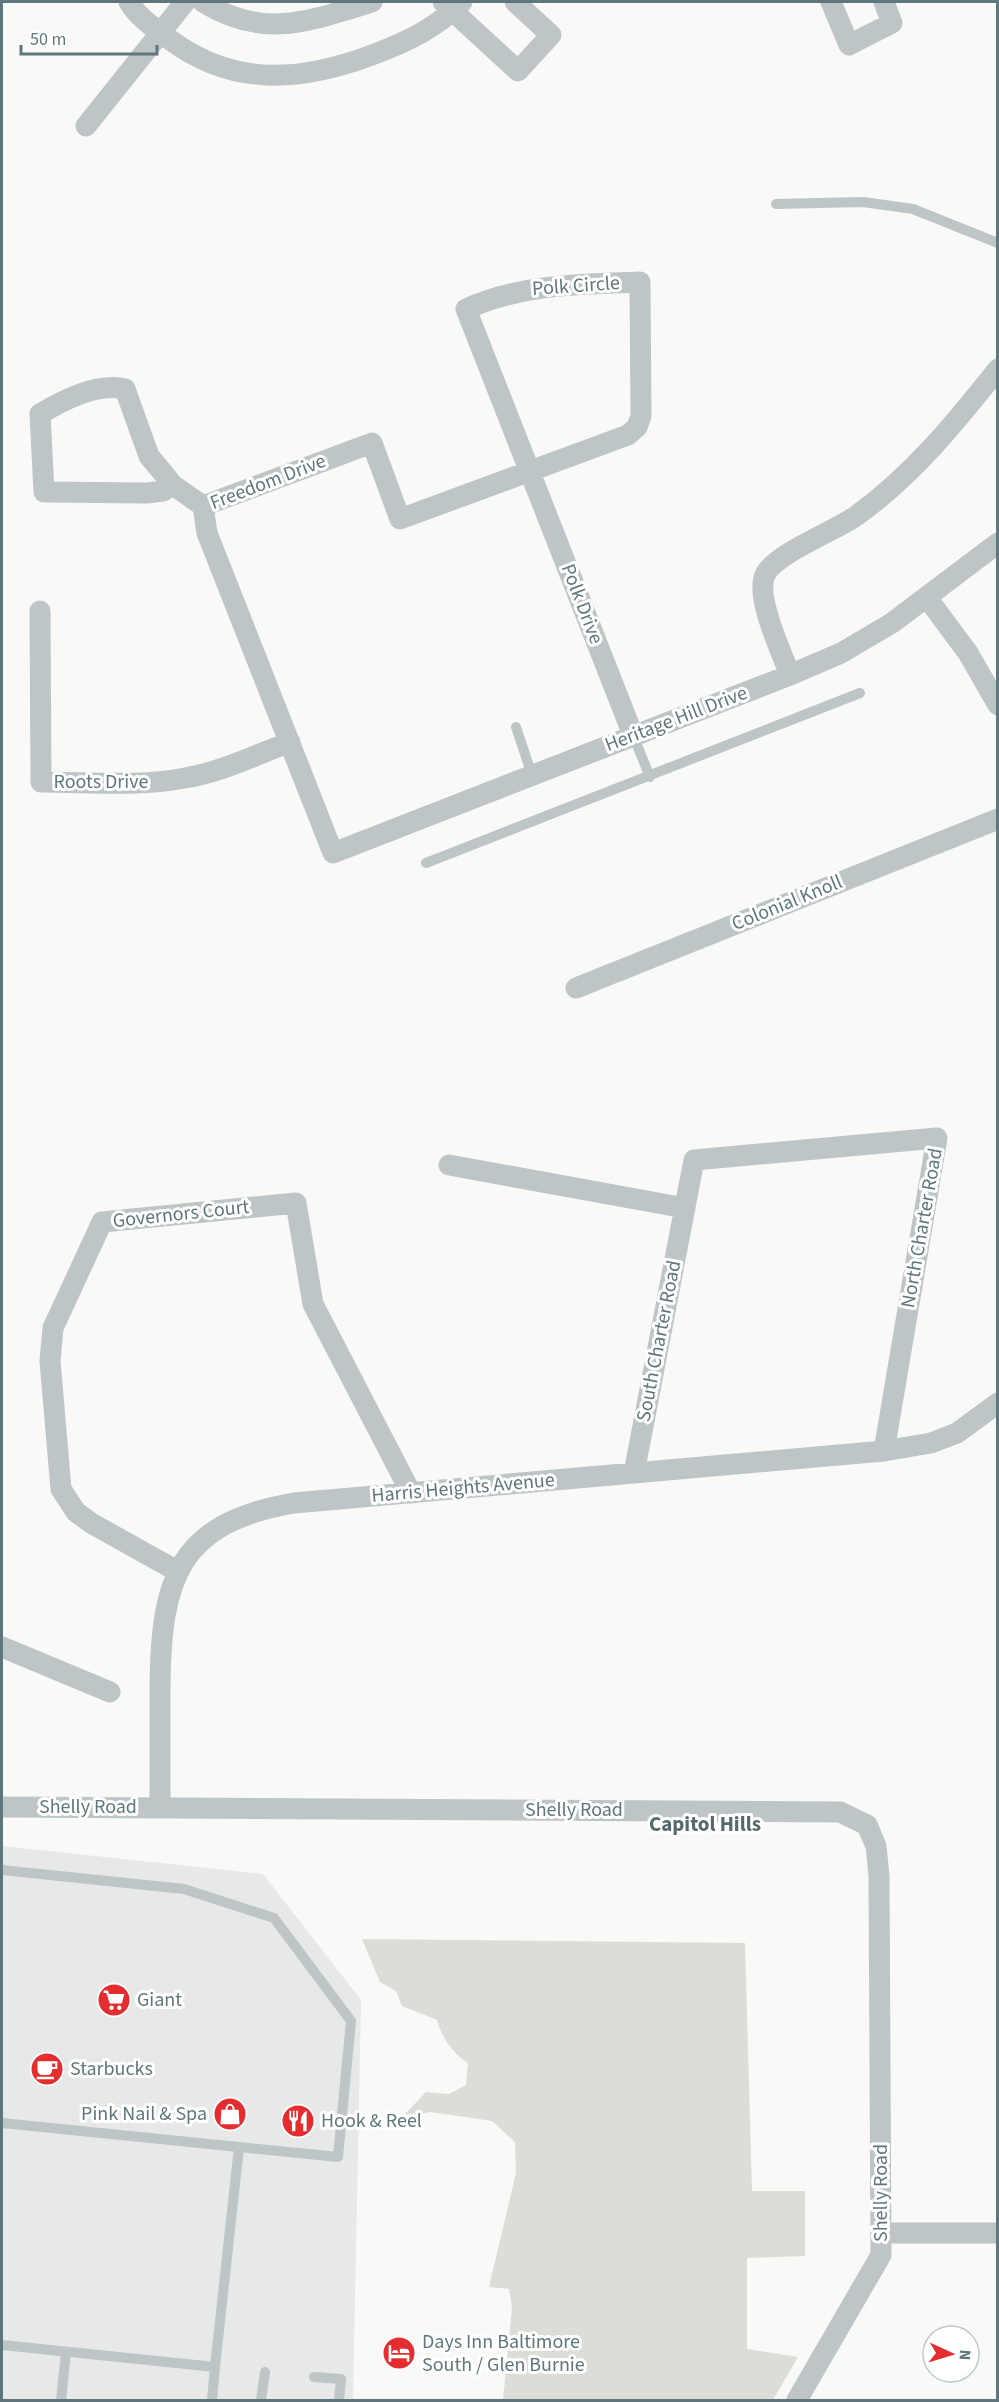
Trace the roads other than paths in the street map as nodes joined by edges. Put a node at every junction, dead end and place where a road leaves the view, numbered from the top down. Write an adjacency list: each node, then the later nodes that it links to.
1 (129, 2): 9 (street)
2 (185, 2): 9 (street)
3 (203, 2): 4 (street)
4 (372, 2)
5 (515, 2): 8 (street)
6 (831, 2): 7 (street)
7 (884, 2)
8 (452, 5): 9 (street)
9 (160, 32): 10 (street)
10 (86, 126)
11 (776, 204): 12 (lane)
12 (998, 243)
13 (998, 369): 20 (street)
14 (531, 473): 14 (street, Polk Circle); 16 (street, Freedom Drive); 24 (street, Polk Drive)
15 (173, 485): 15 (street); 16 (street)
16 (203, 506): 25 (street, Freedom Drive)
17 (998, 543): 18 (street, Heritage Hill Drive)
18 (928, 599): 20 (street, Heritage Hill Drive); 22 (street)
19 (40, 611): 25 (street, Roots Drive)
20 (790, 675): 24 (street, Heritage Hill Drive)
21 (860, 693): 27 (lane)
22 (997, 701)
23 (516, 727): 26 (lane)
24 (633, 735): 26 (street, Heritage Hill Drive); 27 (lane)
25 (290, 742): 29 (street, Freedom Drive)
26 (532, 775): 29 (street, Heritage Hill Drive)
27 (650, 777): 30 (lane)
28 (998, 819): 31 (street, Colonial Knoll)
29 (333, 853)
30 (426, 863)
31 (576, 988)
32 (694, 1160): 34 (street, South Charter Road); 36 (street, North Charter Road)
33 (449, 1165): 34 (street)
34 (685, 1209): 37 (street, South Charter Road)
35 (998, 1403): 36 (street, Harris Heights Avenue)
36 (884, 1452): 37 (street, Harris Heights Avenue)
37 (634, 1473): 38 (street, Harris Heights Avenue)
38 (411, 1493): 39 (street, Harris Heights Avenue); 39 (street, Governors Court)
39 (177, 1572): 42 (street, Harris Heights Avenue)
40 (2, 1647): 41 (street)
41 (110, 1692)
42 (160, 1806): 43 (street, Shelly Road); 47 (street, Shelly Road)
43 (2, 1807)
44 (2, 1870): 46 (lane)
45 (2, 2123): 46 (lane)
46 (239, 2147): 51 (lane)
47 (882, 2233): 48 (street); 58 (street, Shelly Road)
48 (998, 2233)
49 (2, 2345): 50 (lane)
50 (66, 2352): 51 (lane); 54 (lane)
51 (215, 2367): 55 (lane)
52 (265, 2372): 56 (lane)
53 (314, 2377): 57 (lane)
54 (61, 2400)
55 (212, 2400)
56 (261, 2400)
57 (339, 2400)
58 (797, 2400)

